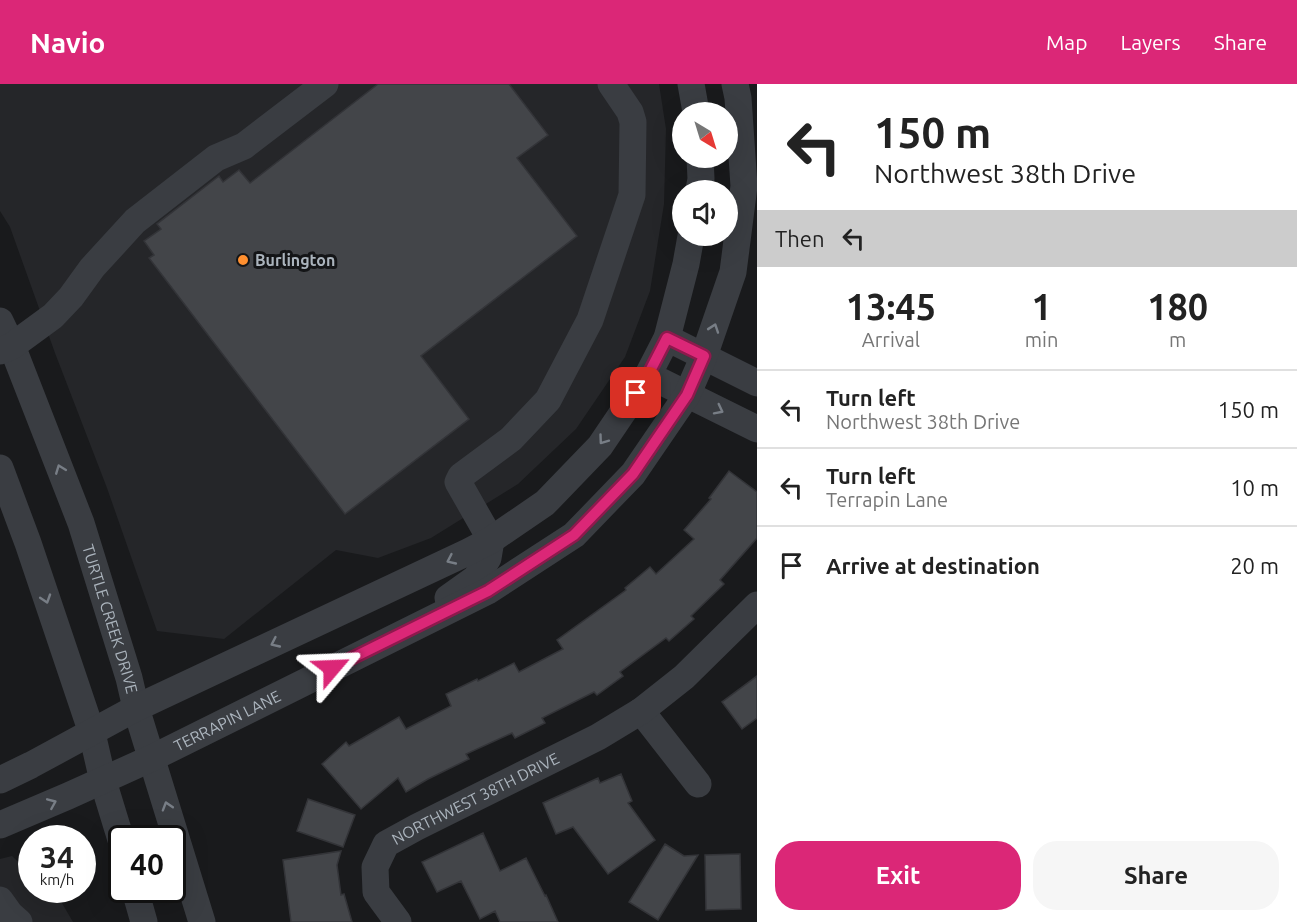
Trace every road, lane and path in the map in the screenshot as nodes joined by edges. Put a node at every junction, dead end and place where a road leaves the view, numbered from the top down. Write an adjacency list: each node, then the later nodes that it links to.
1 (325, 84): 9 (street)
2 (611, 84): 16 (street)
3 (691, 84): 5 (street)
4 (735, 84): 10 (street, TERRAPIN LANE, one-way to 4)
5 (694, 102)
6 (689, 246): 8 (street)
7 (0, 321): 9 (street, TURTLE CREEK DRIVE)
8 (667, 338): 10 (street); 11 (street)
9 (6, 349): 19 (street, TURTLE CREEK DRIVE, one-way to 9)
10 (704, 356): 12 (street); 13 (street, TERRAPIN LANE)
11 (648, 375): 13 (street); 16 (street, one-way to 16)
12 (757, 383)
13 (687, 395): 14 (street, one-way to 14); 18 (street, TERRAPIN LANE)
14 (757, 429)
15 (0, 468): 21 (street, one-way to 21)
16 (491, 540): 18 (street); 19 (street, one-way to 19)
17 (757, 605): 20 (street, NORTHWEST 38TH DRIVE)
18 (394, 638): 22 (street, TERRAPIN LANE)
19 (136, 708): 21 (street); 22 (street, TURTLE CREEK DRIVE)
20 (641, 711): 25 (street); 33 (street, NORTHWEST 38TH DRIVE)
21 (92, 733): 23 (street); 24 (street)
22 (152, 758): 24 (street, TERRAPIN LANE); 32 (street, TURTLE CREEK DRIVE, one-way to 22)
23 (0, 780)
24 (103, 781): 26 (street, TERRAPIN LANE, one-way to 24); 27 (street)
25 (698, 784)
26 (0, 825)
27 (116, 825)
28 (0, 900): 30 (street)
29 (139, 903): 31 (street)
30 (19, 922)
31 (144, 922)
32 (202, 922)
33 (398, 922)

